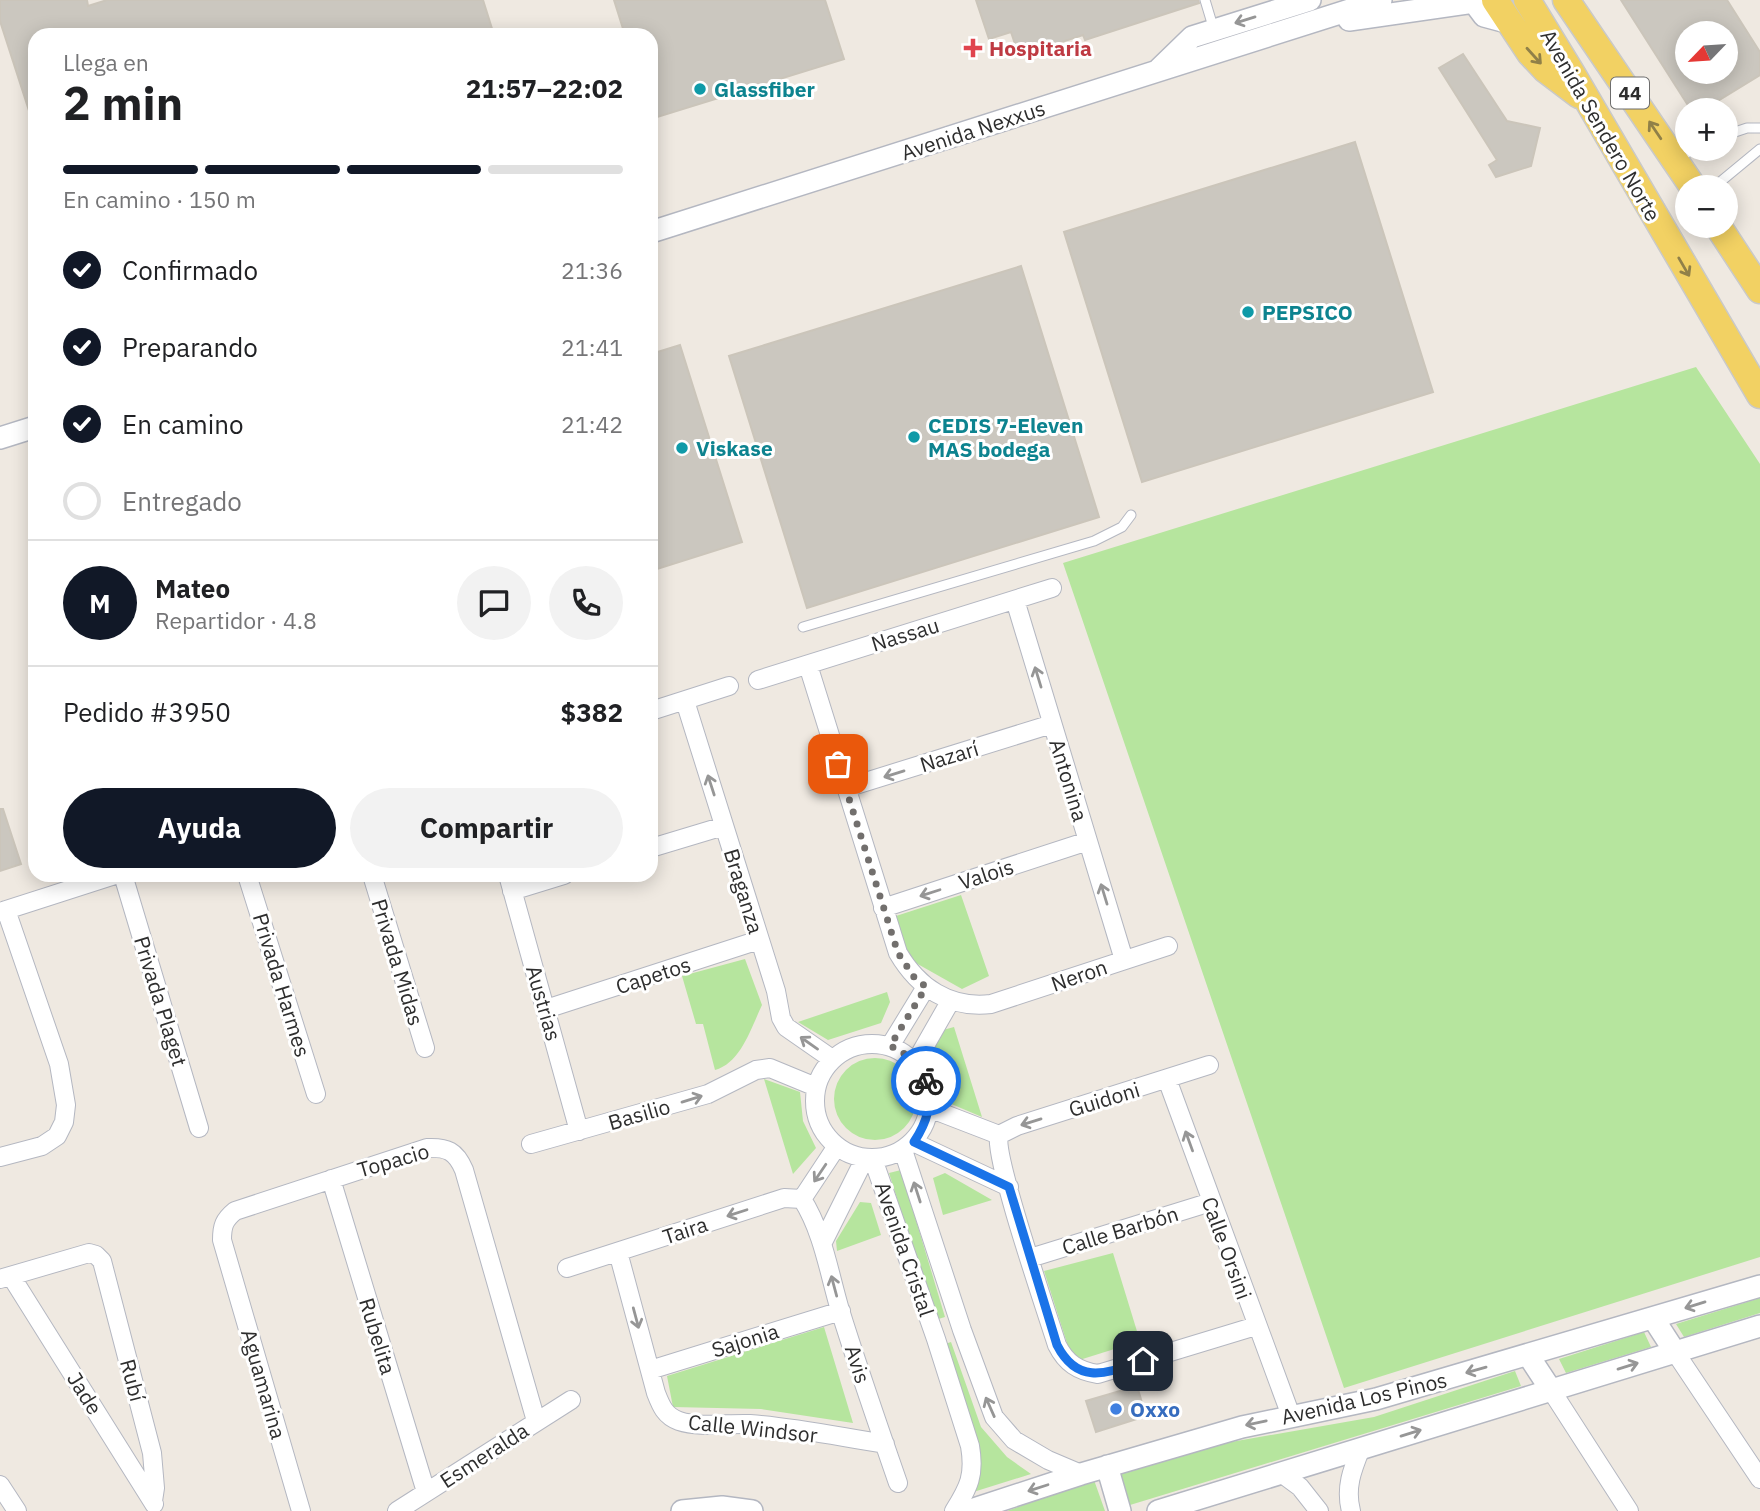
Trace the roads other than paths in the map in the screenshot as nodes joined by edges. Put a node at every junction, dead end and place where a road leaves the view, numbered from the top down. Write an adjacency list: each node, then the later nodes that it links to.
1 (1205, 0): 8 (lane)
2 (1310, 0): 8 (street, one-way to 8)
3 (1381, 0): 7 (street)
4 (1527, 0): 11 (main road, Avenida Sendero Norte / 44)
5 (1566, 0): 14 (main road, Avenida Sendero Norte / 44, one-way to 5)
6 (1480, 1): 7 (street); 11 (main road, one-way to 11)
7 (1295, 27): 9 (street, Avenida Nexxus)
8 (1214, 30): 9 (lane); 10 (street)
9 (1222, 51): 10 (street, Avenida Nexxus)
10 (1157, 72): 17 (street, Avenida Nexxus)
11 (1589, 102): 20 (main road, Avenida Sendero Norte / 44, one-way to 20)
12 (1760, 128): 13 (lane)
13 (1738, 131)
14 (1675, 141)
15 (1760, 149): 16 (lane)
16 (1729, 175)
17 (658, 230)
18 (1726, 238): 19 (main road)
19 (1760, 290)
20 (1760, 395)
21 (28, 428): 22 (street)
22 (0, 438)
23 (1131, 515): 26 (lane)
24 (1052, 589): 25 (street, Nassau)
25 (1015, 600): 27 (street, Nassau); 32 (street, Antonina, one-way to 25)
26 (803, 627)
27 (808, 665): 28 (street, Nassau); 33 (street)
28 (758, 680)
29 (729, 685): 30 (street)
30 (685, 701): 31 (street); 34 (street, Braganza, one-way to 30)
31 (658, 709)
32 (1052, 724): 33 (street, Nazarí, one-way to 33); 35 (street, Antonina)
33 (846, 789): 42 (street)
34 (724, 826): 36 (street); 44 (street, Braganza)
35 (1088, 841): 42 (street, Valois, one-way to 42); 46 (street, Antonina, one-way to 35)
36 (658, 846)
37 (93, 882): 43 (street)
38 (125, 882): 59 (street, Privada Plaget)
39 (249, 882): 57 (street, Privada Harmes)
40 (374, 882): 51 (street, Privada Midas)
41 (510, 883): 49 (street, Austrias)
42 (883, 908): 47 (street)
43 (3, 911): 65 (street)
44 (759, 940): 49 (street, Capetos); 52 (street, Braganza, one-way to 44)
45 (1168, 946): 46 (street, Neron)
46 (1124, 960): 48 (street, Neron)
47 (926, 987): 48 (street); 50 (street)
48 (951, 1000): 53 (street)
49 (546, 1009): 60 (street, Austrias)
50 (890, 1046): 52 (street); 53 (street)
51 (425, 1048)
52 (832, 1059): 56 (street)
53 (915, 1063): 58 (street)
54 (1209, 1065): 55 (street, Guidoni)
55 (1167, 1079): 61 (street, Guidoni, one-way to 61); 70 (street, Calle Orsini, one-way to 55)
56 (817, 1087): 60 (street, Basilio, one-way to 56); 63 (street)
57 (316, 1094)
58 (929, 1108): 61 (street); 64 (street)
59 (200, 1128)
60 (579, 1131): 62 (street, Basilio)
61 (999, 1135): 68 (street)
62 (531, 1144)
63 (837, 1146): 66 (street); 69 (street, one-way to 69)
64 (908, 1146): 66 (street); 68 (street); 82 (street, Avenida Cristal, one-way to 64)
65 (0, 1157)
66 (869, 1158): 71 (street); 83 (street, Avenida Cristal)
67 (331, 1179): 73 (street, Topacio); 90 (street, Topacio); 99 (street, Rubelita)
68 (1009, 1187): 74 (street)
69 (802, 1199): 71 (street, Avis); 72 (street, Taira, one-way to 72)
70 (1211, 1202): 74 (street, Calle Barbón); 80 (street, Calle Orsini)
71 (822, 1244): 78 (street, Avis, one-way to 71)
72 (618, 1252): 75 (street, Taira); 86 (street, Calle Windsor, one-way to 86)
73 (226, 1258): 102 (street, Aguamarina)
74 (1030, 1258): 80 (street)
75 (567, 1268)
76 (5, 1277): 100 (street, Jade); 100 (street, Rubí)
77 (1760, 1286): 79 (street, Avenida Los Pinos, one-way to 79)
78 (841, 1311): 86 (street, Sajonia); 91 (street, Avis)
79 (1653, 1318): 84 (street); 85 (street, Avenida Los Pinos)
80 (1256, 1326): 89 (street, Calle Orsini)
81 (1760, 1326): 84 (street, Avenida Los Pinos)
82 (962, 1330): 83 (street, Avenida Cristal); 95 (street, Avenida Cristal, one-way to 82)
83 (936, 1339): 106 (street, Avenida Cristal)
84 (1675, 1352): 87 (street, Avenida Los Pinos, one-way to 84); 96 (street)
85 (1528, 1355): 87 (street); 89 (street, Avenida Los Pinos, one-way to 89)
86 (650, 1370): 91 (street, Calle Windsor)
87 (1550, 1390): 92 (street, Avenida Los Pinos, one-way to 87); 112 (street)
88 (571, 1400): 90 (street, Esmeralda)
89 (1291, 1416): 93 (street, Avenida Los Pinos, one-way to 93)
90 (536, 1421): 99 (street, Esmeralda)
91 (885, 1444): 97 (street, Avis)
92 (1361, 1448): 94 (street, Avenida Los Pinos); 111 (street)
93 (1107, 1466): 95 (street, Avenida Los Pinos); 108 (street)
94 (1281, 1473): 109 (street, Avenida Los Pinos); 110 (street)
95 (1081, 1474): 107 (street, Avenida Los Pinos, one-way to 107)
96 (1760, 1479)
97 (898, 1483)
98 (0, 1485): 101 (street)
99 (426, 1492): 103 (street, Esmeralda)
100 (155, 1506)
101 (17, 1511)
102 (301, 1511)
103 (397, 1511)
104 (682, 1511): 105 (street)
105 (752, 1511)
106 (954, 1511)
107 (968, 1511)
108 (1120, 1511)
109 (1158, 1511)
110 (1319, 1511)
111 (1351, 1511)
112 (1629, 1511)

